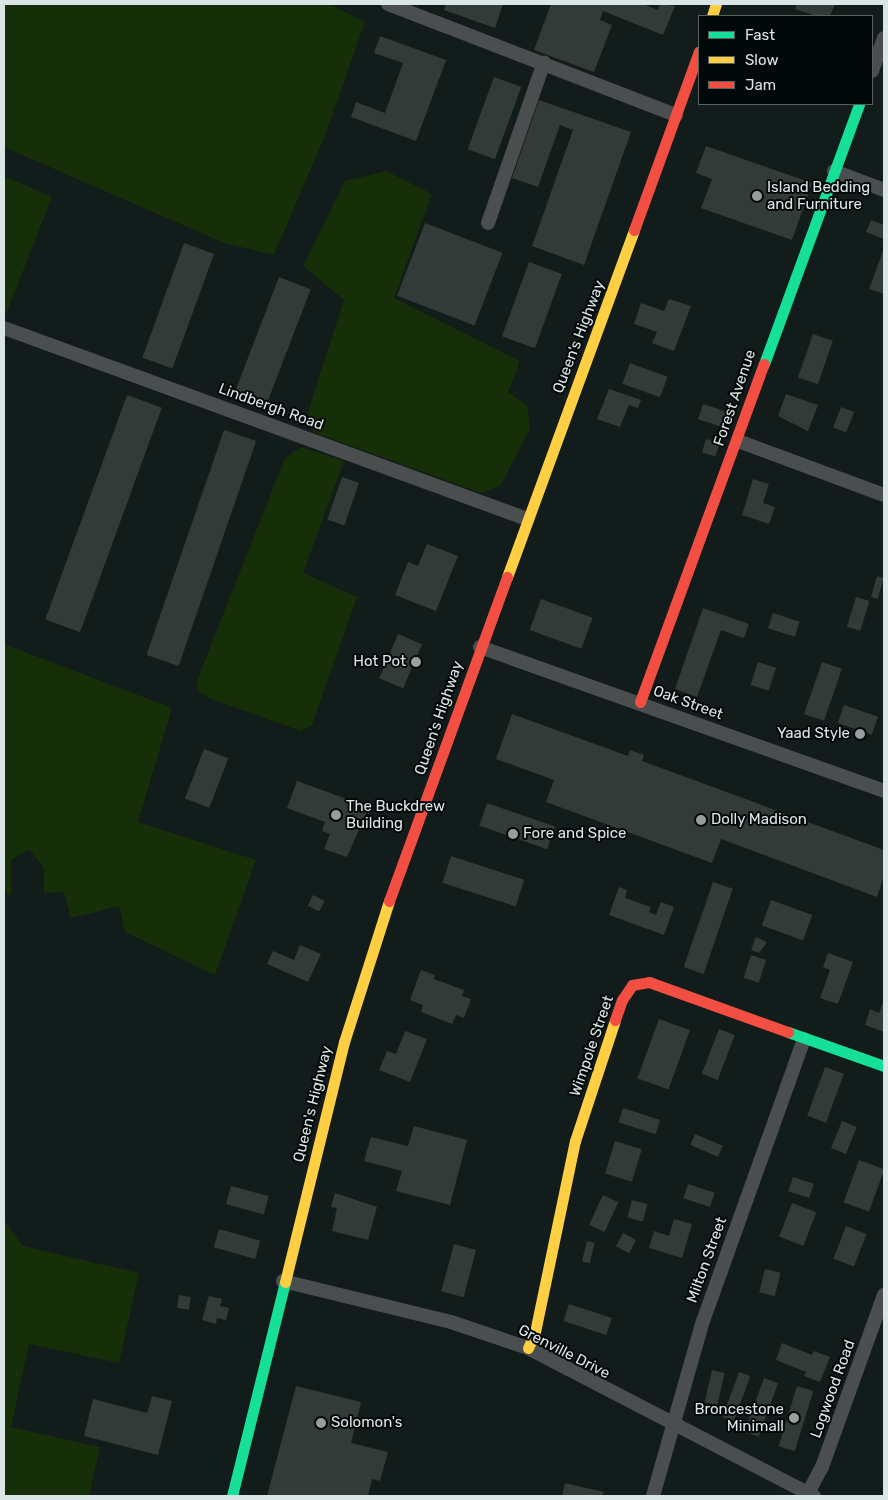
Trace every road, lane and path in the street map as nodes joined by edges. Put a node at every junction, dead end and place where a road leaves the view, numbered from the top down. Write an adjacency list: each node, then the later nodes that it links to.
1 (388, 4): 4 (street)
2 (884, 38): 5 (street)
3 (698, 54): 7 (main road, Queen's Highway)
4 (544, 62): 7 (street); 10 (street)
5 (873, 68)
6 (859, 105): 8 (main road, Forest Avenue)
7 (676, 115): 14 (main road, Queen's Highway)
8 (834, 171): 9 (street); 12 (main road, Forest Avenue)
9 (884, 190)
10 (488, 223)
11 (4, 328): 14 (street, Lindbergh Road)
12 (738, 442): 13 (street); 16 (main road, Forest Avenue)
13 (884, 495)
14 (526, 519): 15 (main road, Queen's Highway)
15 (480, 648): 16 (street, Oak Street); 20 (main road, Queen's Highway)
16 (640, 702): 17 (street, Oak Street)
17 (884, 791)
18 (804, 1039): 19 (main road, Wimpole Street); 22 (main road, Wimpole Street); 23 (street, Milton Street)
19 (884, 1066)
20 (283, 1282): 22 (street, Grenville Drive); 25 (main road, Queen's Highway)
21 (884, 1294): 24 (street, Logwood Road)
22 (528, 1348): 23 (street, Grenville Drive)
23 (672, 1425): 24 (street, Grenville Drive); 26 (street, Milton Street)
24 (811, 1495)
25 (232, 1496)
26 (653, 1496)

